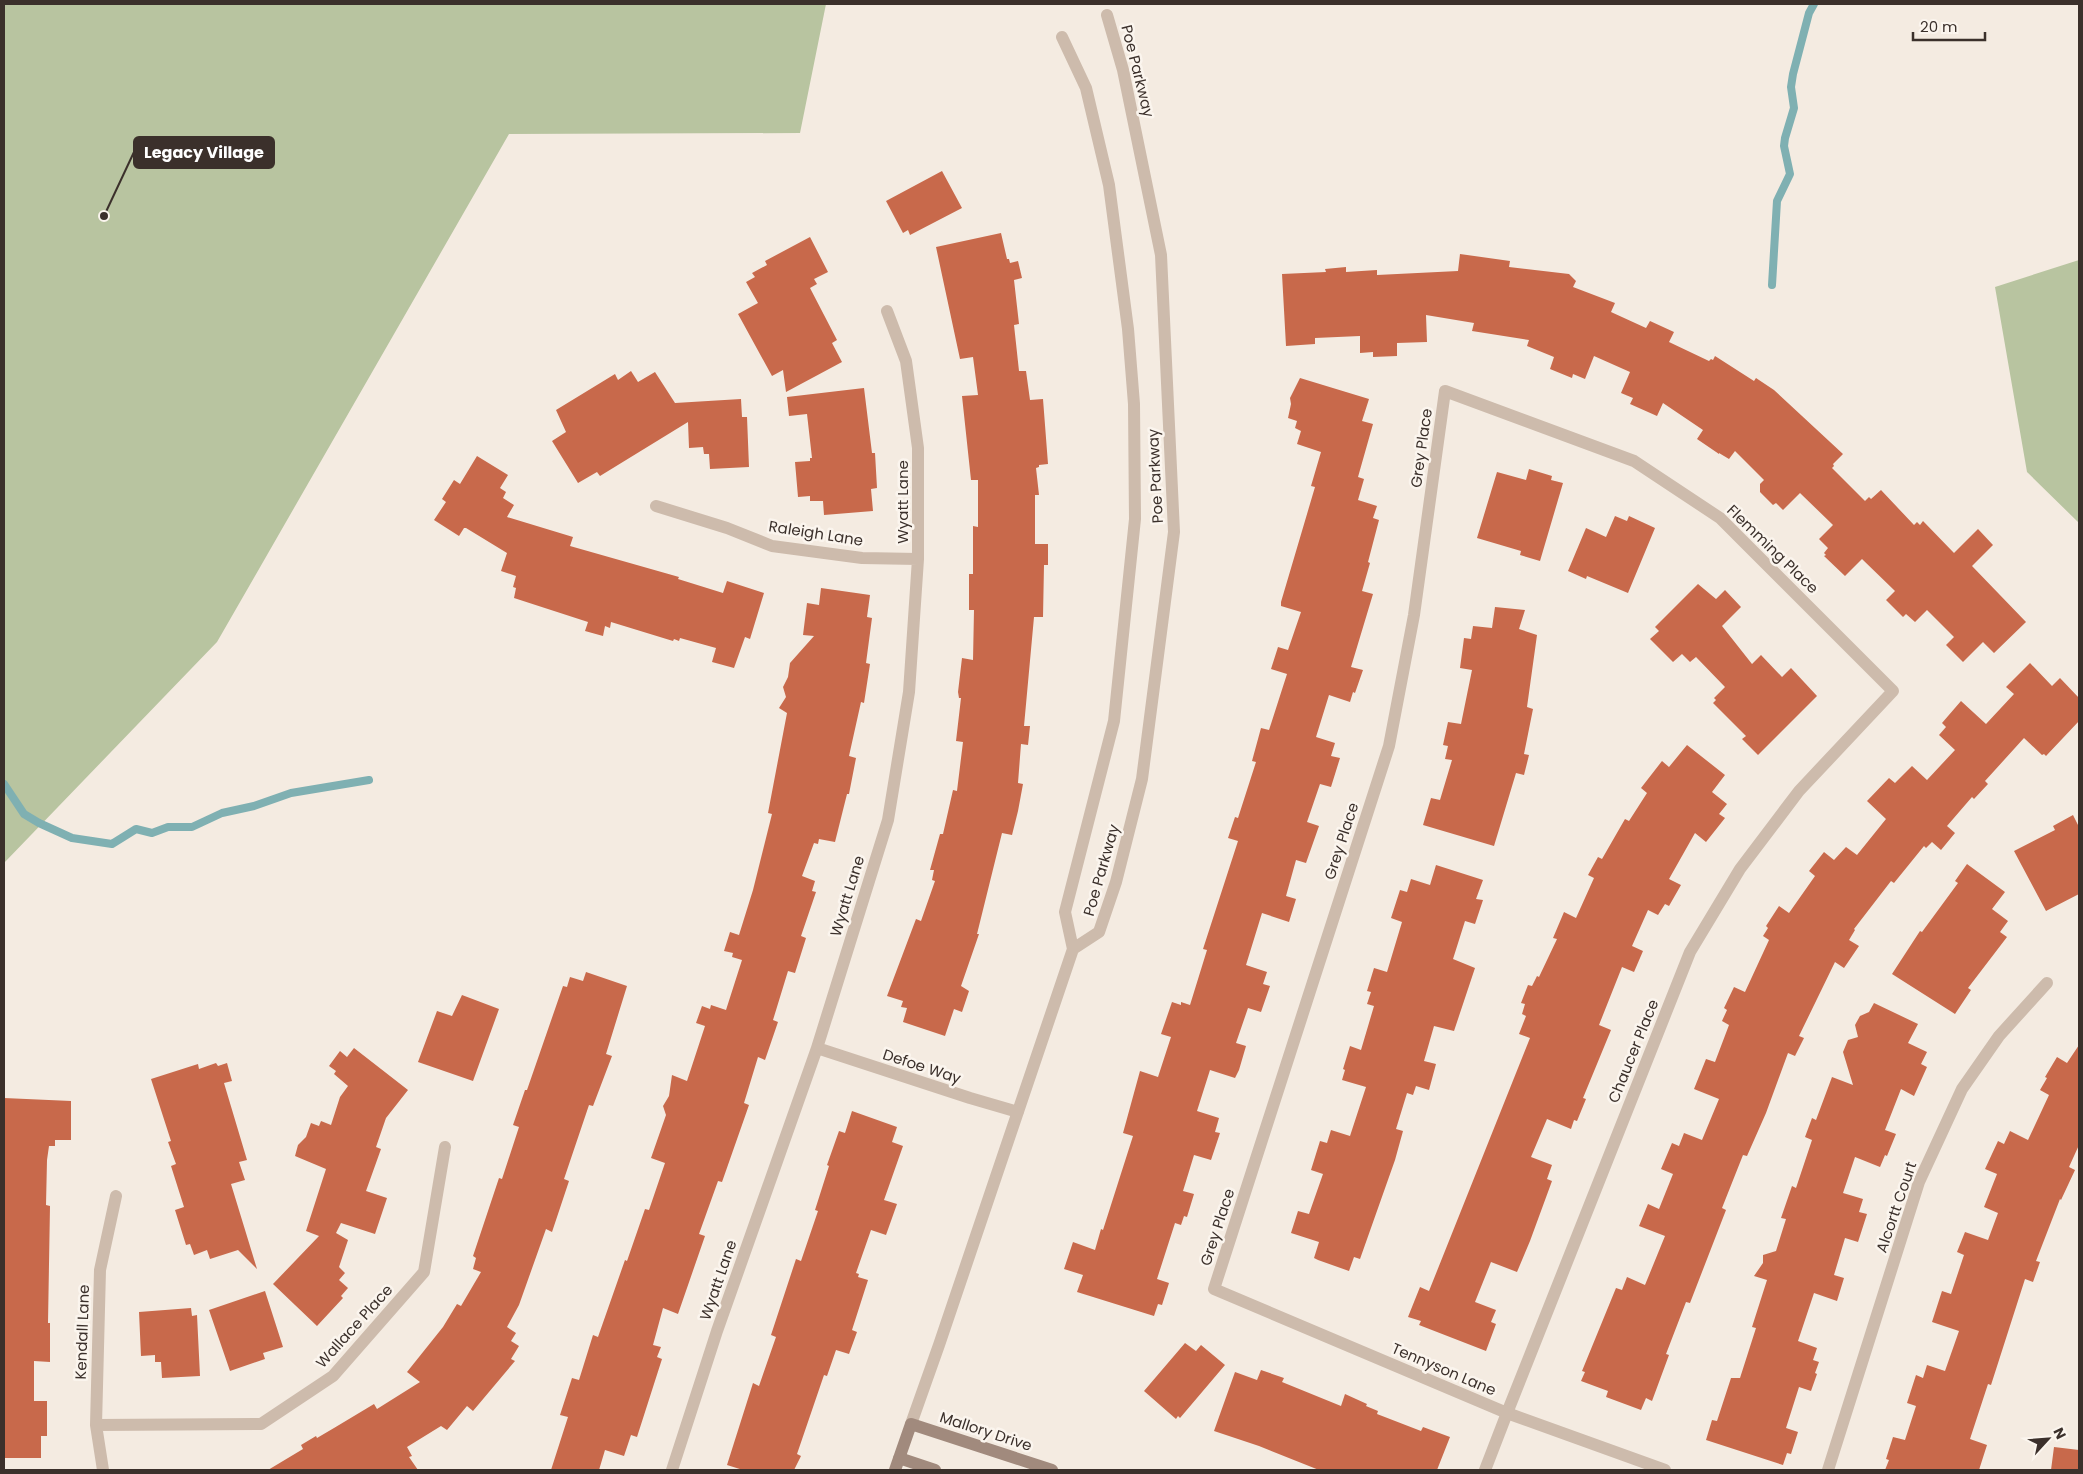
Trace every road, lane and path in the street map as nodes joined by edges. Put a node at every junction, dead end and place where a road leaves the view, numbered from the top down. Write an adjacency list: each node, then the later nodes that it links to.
1 (1107, 15): 8 (street, Poe Parkway)
2 (1062, 37): 8 (street, Poe Parkway)
3 (888, 311): 6 (street, Wyatt Lane)
4 (1445, 391): 7 (street, Flemming Place); 14 (street, Grey Place)
5 (656, 506): 6 (street, Raleigh Lane)
6 (918, 559): 10 (street, Wyatt Lane)
7 (1893, 691): 15 (street, Chaucer Place)
8 (1073, 949): 11 (street)
9 (2048, 983): 25 (street, Alcortt Court)
10 (817, 1048): 11 (street, Defoe Way); 20 (street, Wyatt Lane)
11 (1018, 1112): 16 (street)
12 (445, 1147): 17 (street, Wallace Place)
13 (116, 1196): 17 (street, Kendall Lane)
14 (1214, 1289): 15 (street, Tennyson Lane)
15 (1507, 1413): 23 (street, Chaucer Place); 24 (street, Tennyson Lane)
16 (911, 1424): 18 (main road); 22 (main road, Mallory Drive)
17 (96, 1425): 19 (street, Kendall Lane)
18 (897, 1464): 21 (main road)
19 (103, 1470)
20 (672, 1470)
21 (935, 1470)
22 (1052, 1470)
23 (1485, 1470)
24 (1665, 1470)
25 (1828, 1470)

